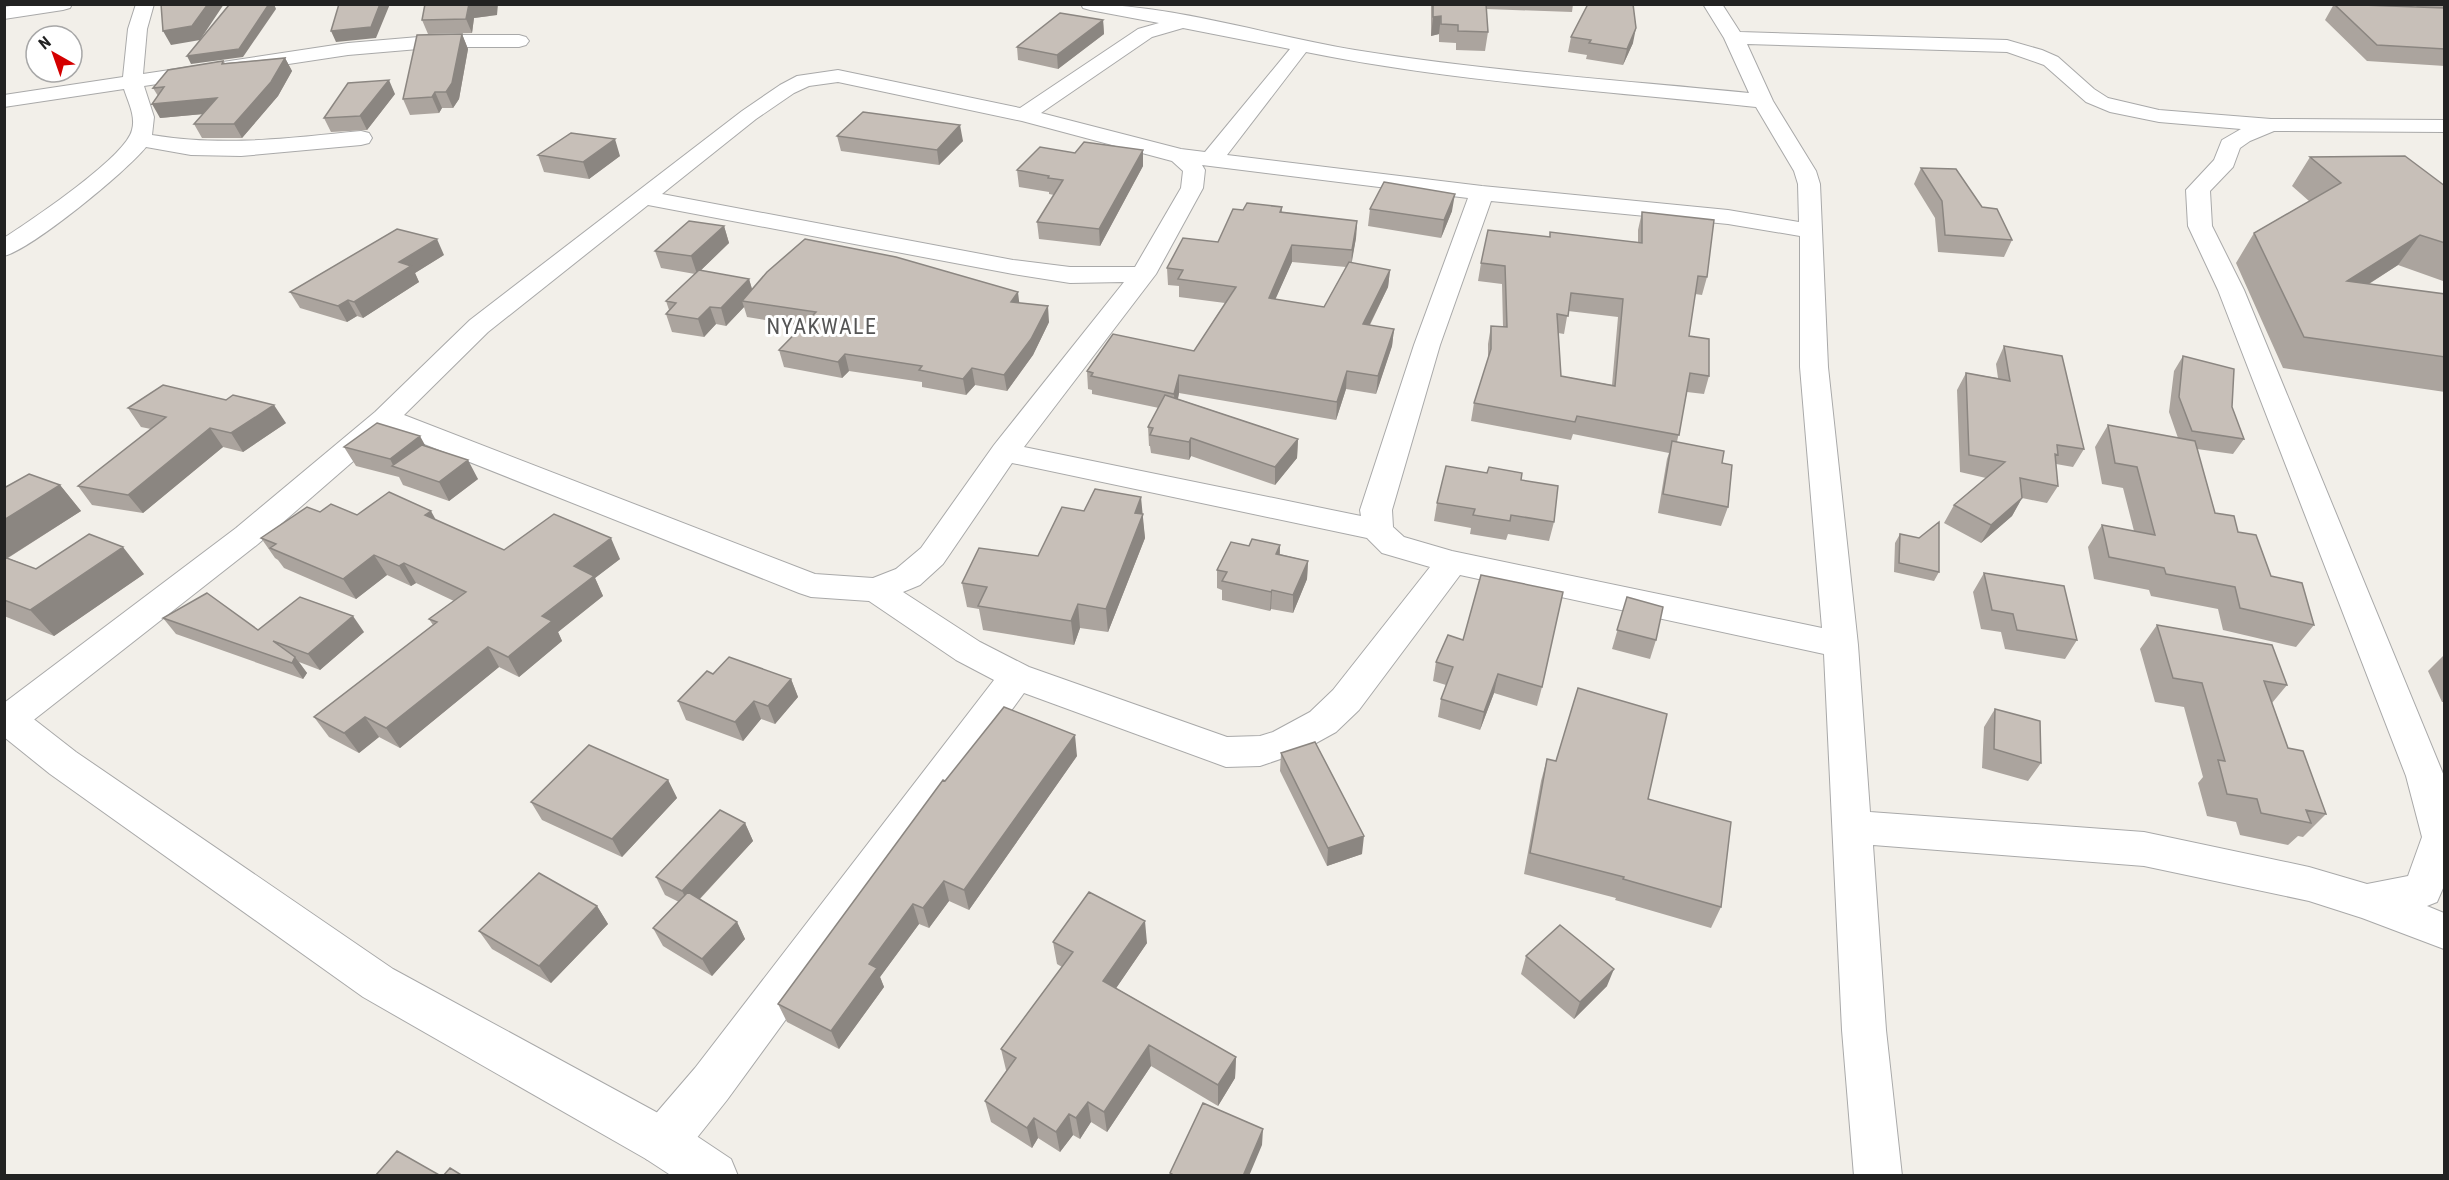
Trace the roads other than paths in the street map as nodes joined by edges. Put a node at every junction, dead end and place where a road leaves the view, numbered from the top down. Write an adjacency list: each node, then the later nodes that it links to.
1 (63, 4): 5 (street)
2 (1090, 4): 7 (street)
3 (1712, 4): 8 (street)
4 (142, 5): 11 (street)
5 (26, 7): 6 (street)
6 (4, 13)
7 (1142, 24): 13 (street); 14 (street)
8 (1734, 38): 13 (street); 15 (street)
9 (519, 41): 11 (street)
10 (1297, 53): 20 (street)
11 (132, 80): 12 (street); 18 (street)
12 (4, 101)
13 (1763, 101): 23 (street)
14 (1024, 116): 19 (street); 22 (street)
15 (2271, 124): 16 (street); 35 (street)
16 (2445, 126)
17 (361, 138): 18 (street)
18 (140, 139): 24 (street)
19 (1180, 156): 20 (street); 25 (street)
20 (1211, 160): 21 (street)
21 (1482, 193): 23 (street); 28 (street)
22 (645, 198): 25 (street); 26 (street)
23 (1812, 231): 31 (street)
24 (4, 249)
25 (1143, 274): 27 (street)
26 (385, 418): 30 (street); 33 (street)
27 (1004, 452): 28 (street); 30 (street)
28 (1377, 530): 29 (street)
29 (1452, 562): 31 (street); 32 (street)
30 (876, 590): 32 (street)
31 (1841, 645): 34 (street)
32 (1017, 676): 37 (street)
33 (6, 719): 37 (street)
34 (1853, 827): 35 (street); 39 (street)
35 (2367, 902): 36 (street)
36 (2445, 931)
37 (663, 1142): 38 (street)
38 (714, 1176)
39 (1878, 1176)

